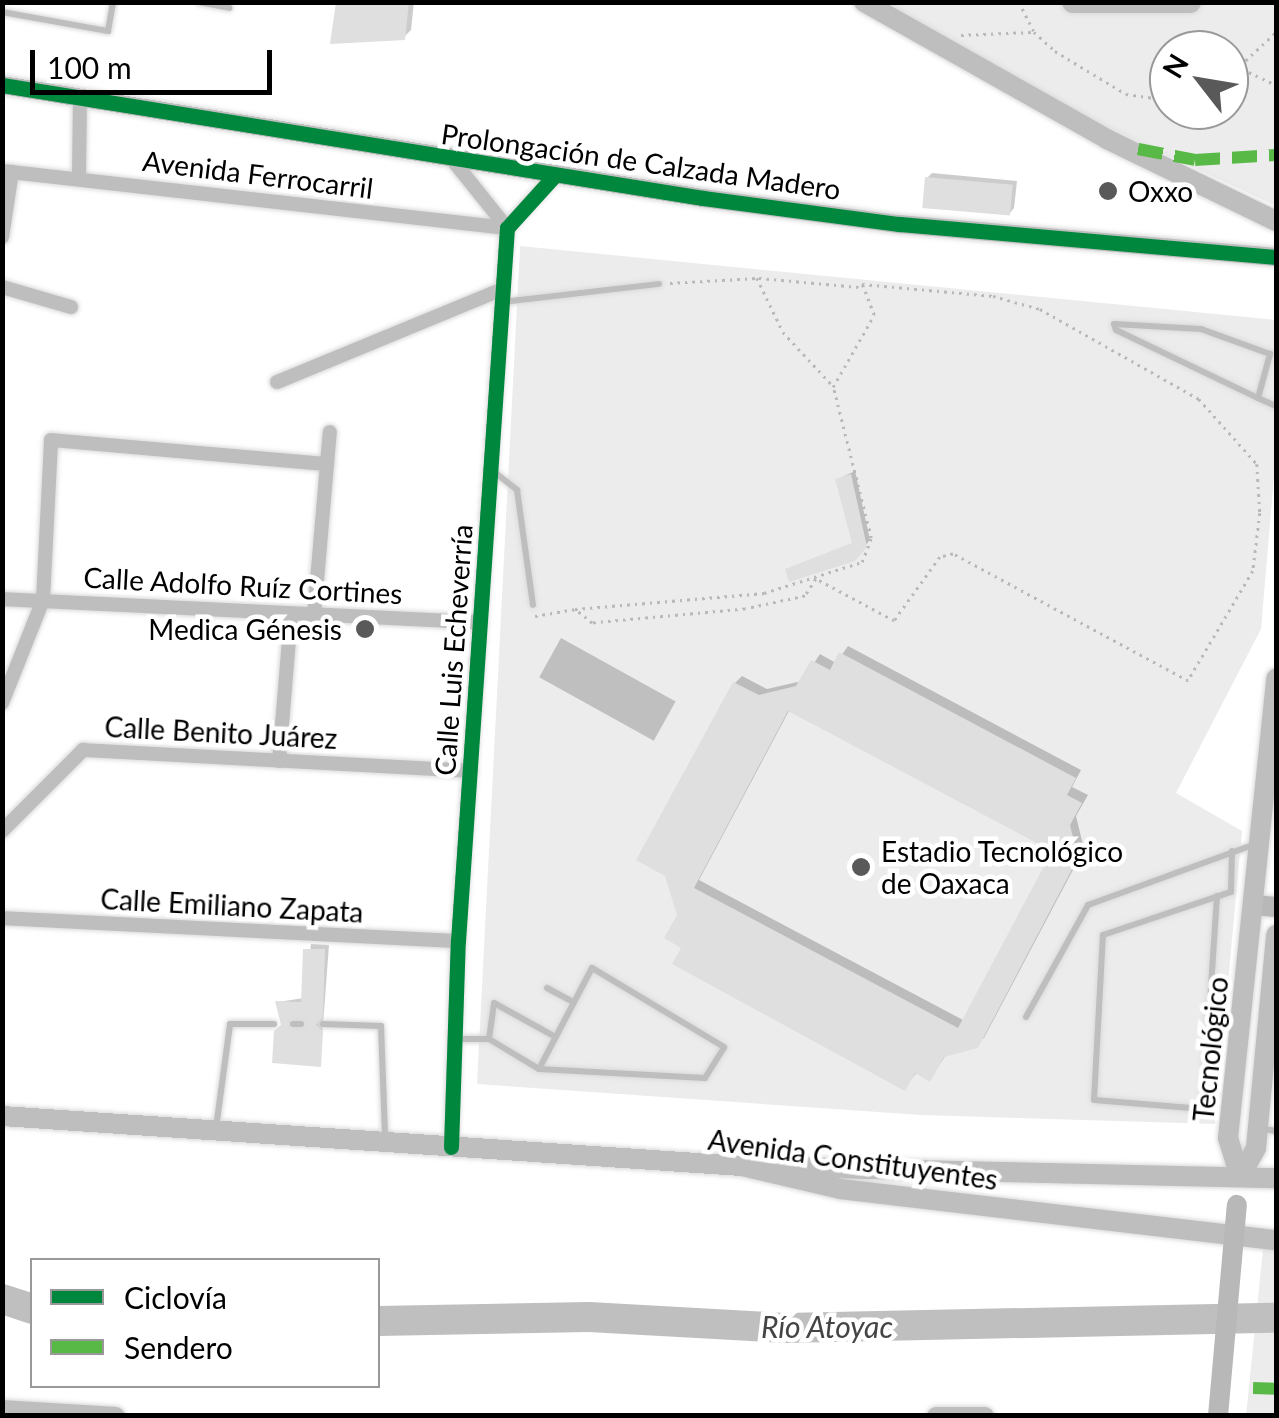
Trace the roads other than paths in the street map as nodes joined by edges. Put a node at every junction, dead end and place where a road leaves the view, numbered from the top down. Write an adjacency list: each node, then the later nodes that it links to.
1 (112, 2): 7 (lane)
2 (199, 2): 6 (lane)
3 (864, 2): 14 (main road)
4 (1074, 2): 5 (highway)
5 (1190, 2)
6 (229, 8)
7 (2, 12)
8 (2, 86): 9 (street, Prolongación de Calzada Madero)
9 (80, 98): 10 (street, Prolongación de Calzada Madero); 13 (street)
10 (450, 158): 12 (street, Prolongación de Calzada Madero); 15 (street)
11 (7, 171): 13 (street, Avenida Ferrocarril); 16 (street)
12 (556, 175): 15 (street); 17 (street, Prolongación de Calzada Madero)
13 (79, 177): 15 (street, Avenida Ferrocarril)
14 (1276, 221)
15 (507, 228): 20 (street, Calle Luis Echeverría)
16 (2, 237)
17 (1276, 257)
18 (659, 284): 20 (lane)
19 (2, 287): 21 (street)
20 (502, 295): 22 (street); 27 (street, Calle Luis Echeverría)
21 (70, 307)
22 (277, 382)
23 (1258, 398): 23 (lane); 24 (lane)
24 (1276, 406)
25 (330, 432): 26 (street)
26 (327, 464): 29 (street); 32 (street)
27 (490, 470): 30 (lane); 33 (street, Calle Luis Echeverría)
28 (2, 599): 29 (street, Calle Adolfo Ruíz Cortines)
29 (43, 600): 31 (street, Calle Adolfo Ruíz Cortines); 35 (street)
30 (533, 605)
31 (291, 614): 32 (street, Calle Adolfo Ruíz Cortines); 36 (street)
32 (314, 616): 33 (street, Calle Adolfo Ruíz Cortines)
33 (480, 622): 37 (street, Calle Luis Echeverría)
34 (1276, 680): 39 (main road, Tecnológico)
35 (2, 703)
36 (279, 761): 37 (street, Calle Benito Juárez); 38 (street, Calle Benito Juárez)
37 (470, 771): 46 (street, Calle Luis Echeverría)
38 (2, 831)
39 (1259, 843): 40 (lane); 42 (main road, Tecnológico)
40 (1232, 852): 41 (lane); 49 (lane)
41 (1217, 896): 41 (lane)
42 (1252, 905): 43 (main road); 63 (main road, Tecnológico)
43 (1276, 907)
44 (2, 918): 46 (street, Calle Emiliano Zapata)
45 (1276, 935): 56 (main road, Tecnológico)
46 (458, 942): 53 (street, Calle Luis Echeverría)
47 (548, 988): 48 (lane)
48 (573, 1002): 52 (lane); 55 (lane)
49 (1026, 1017)
50 (274, 1024): 58 (lane)
51 (323, 1024): 60 (lane)
52 (554, 1036): 54 (lane); 55 (lane)
53 (454, 1038): 54 (lane); 61 (street, Calle Luis Echeverría)
54 (489, 1040): 55 (lane)
55 (539, 1070)
56 (1268, 1100): 59 (main road, Tecnológico)
57 (2, 1116): 58 (main road, Avenida Constituyentes)
58 (216, 1128): 60 (main road, Avenida Constituyentes)
59 (1267, 1129): 63 (main road, Tecnológico)
60 (385, 1142): 61 (main road, Avenida Constituyentes)
61 (451, 1147): 62 (main road, Avenida Constituyentes)
62 (742, 1166): 63 (main road); 65 (main road, Avenida Constituyentes)
63 (1240, 1176): 64 (main road); 70 (main road, bridge)
64 (1276, 1178)
65 (1276, 1240)
66 (2, 1408): 67 (street)
67 (116, 1416)
68 (936, 1416): 69 (street)
69 (984, 1416)
70 (1218, 1416)

